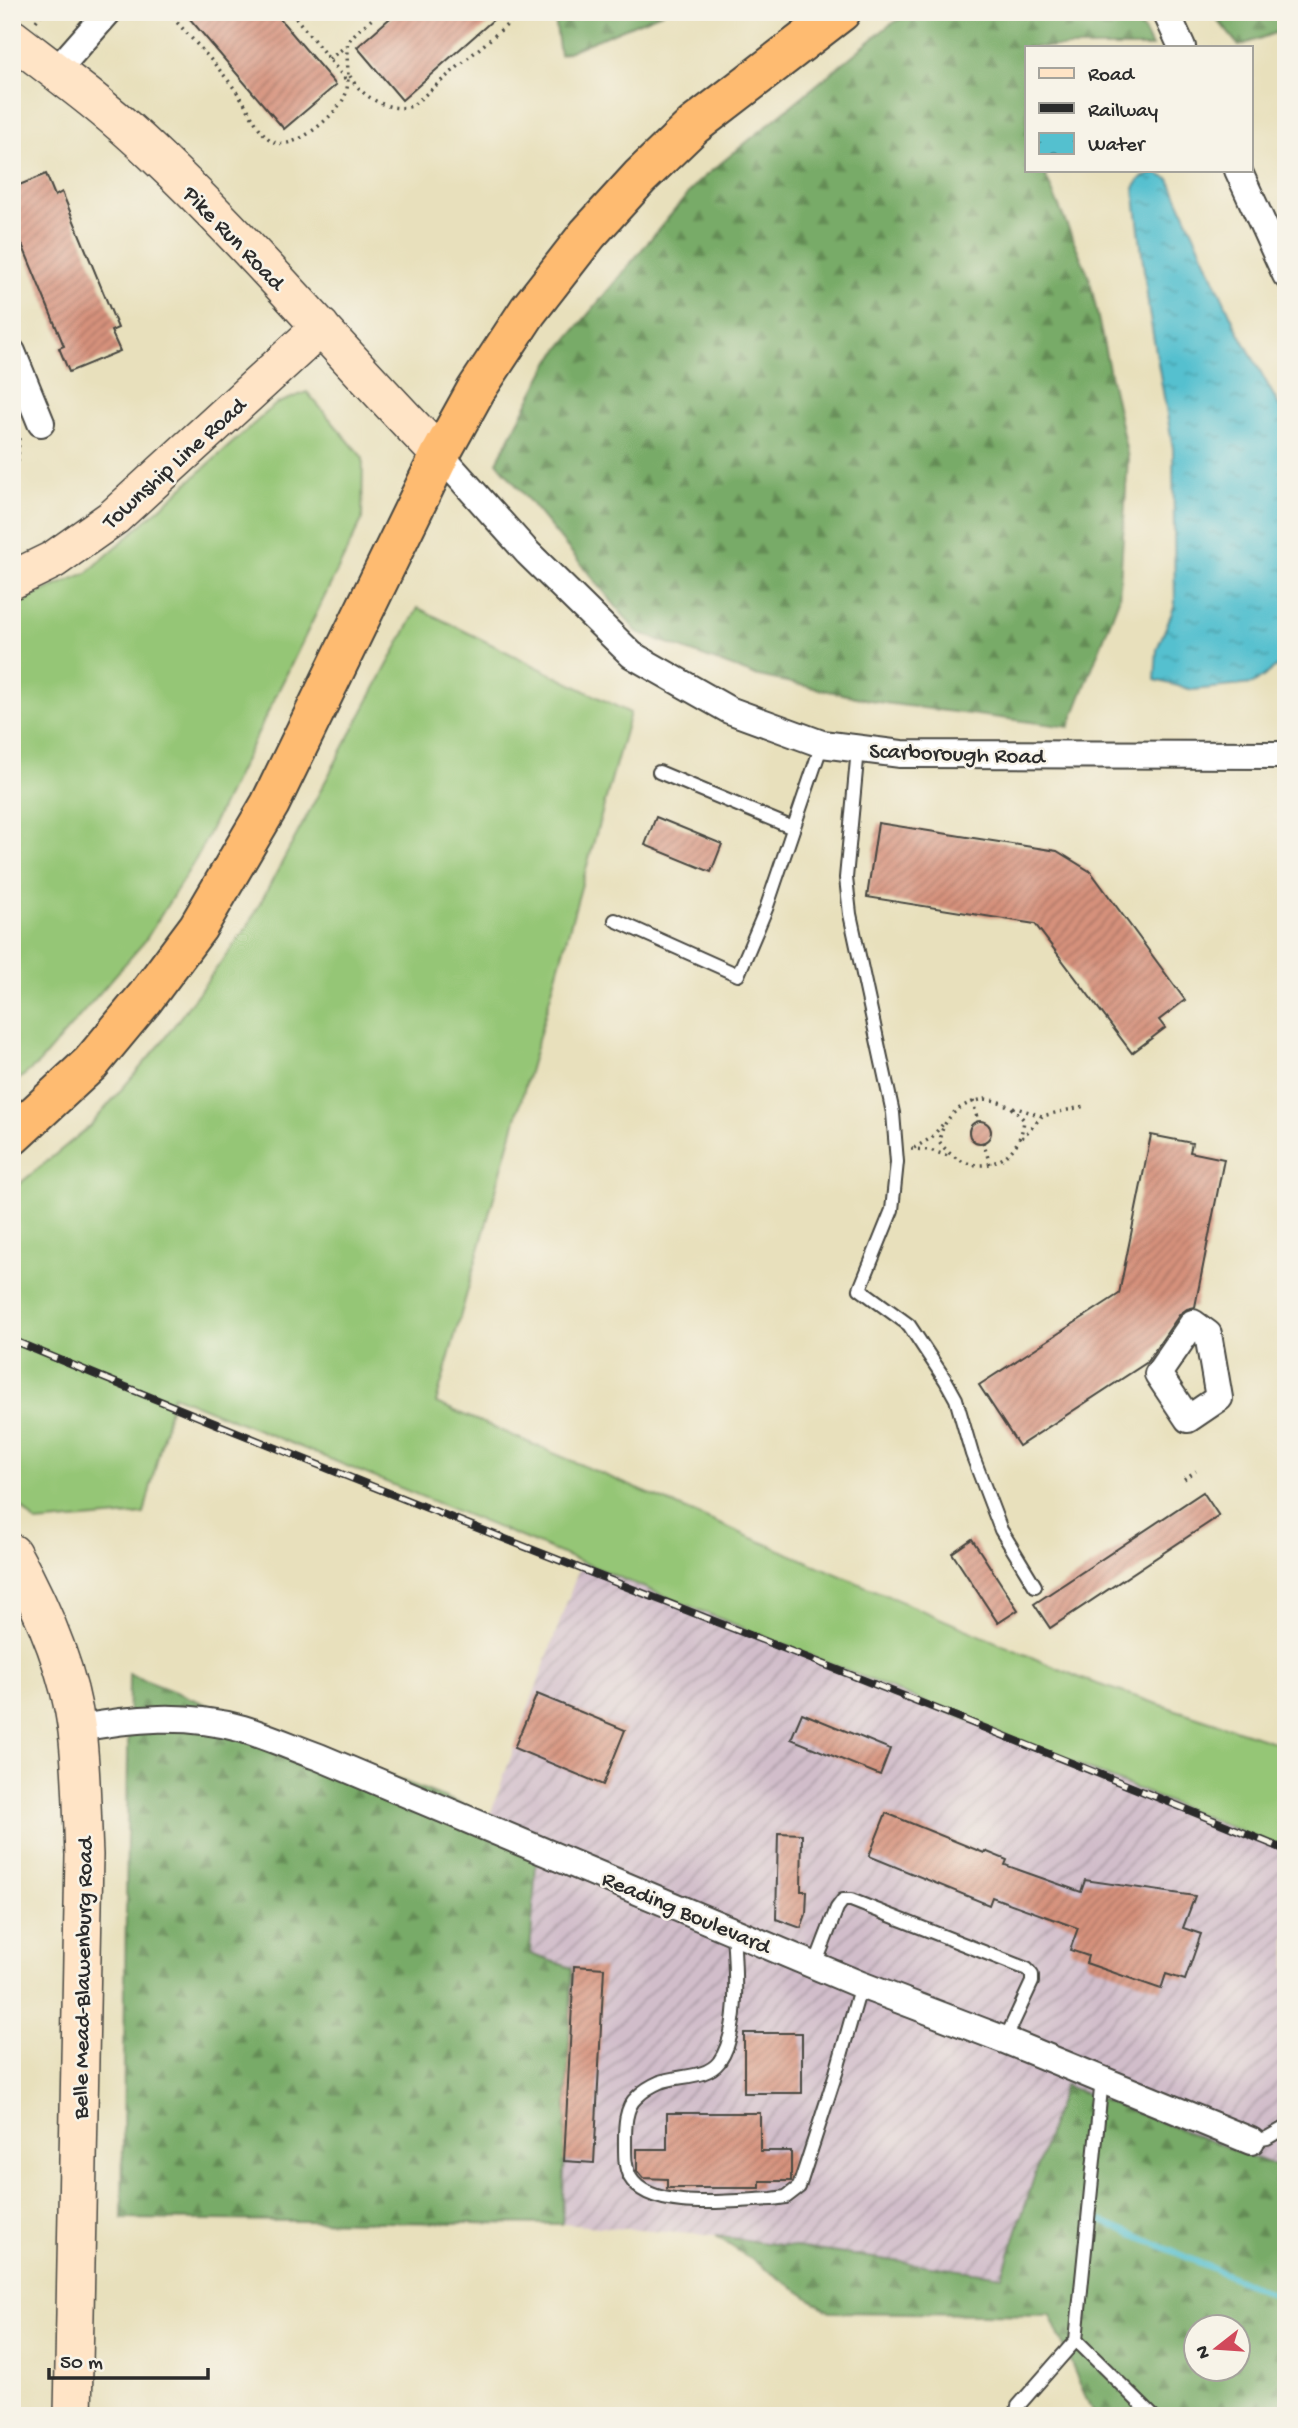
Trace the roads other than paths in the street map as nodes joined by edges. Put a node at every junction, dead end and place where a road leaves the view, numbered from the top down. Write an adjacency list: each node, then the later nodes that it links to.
1 (108, 12): 6 (street)
2 (841, 12): 12 (highway)
3 (1166, 12): 5 (street)
4 (24, 30): 6 (street, Pike Run Road)
5 (1182, 46)
6 (56, 71): 9 (street, Pike Run Road)
7 (1239, 172): 8 (street)
8 (1285, 271)
9 (321, 327): 12 (street, Pike Run Road); 13 (street, Township Line Road)
10 (12, 352): 11 (street)
11 (29, 425)
12 (440, 454): 14 (street, Scarborough Road); 20 (highway)
13 (12, 580)
14 (822, 744): 15 (street, Scarborough Road); 18 (lane)
15 (858, 749): 16 (street, Scarborough Road); 22 (lane)
16 (1286, 755)
17 (659, 772): 18 (lane)
18 (793, 828): 19 (lane)
19 (615, 920)
20 (12, 1136)
21 (12, 1553): 23 (street, Belle Mead-Blawenburg Road)
22 (1035, 1586)
23 (76, 1729): 24 (street, Reading Boulevard); 32 (street, Belle Mead-Blawenburg Road)
24 (733, 1932): 25 (street, Reading Boulevard); 26 (lane)
25 (815, 1965): 26 (street, Reading Boulevard); 27 (lane)
26 (861, 1985): 27 (street, Reading Boulevard)
27 (1005, 2040): 28 (street, Reading Boulevard)
28 (1102, 2079): 30 (street, Reading Boulevard); 31 (lane)
29 (1286, 2127): 30 (lane, Reading Boulevard)
30 (1251, 2141)
31 (1076, 2340): 33 (lane); 34 (lane)
32 (73, 2416)
33 (1016, 2416)
34 (1153, 2416)

